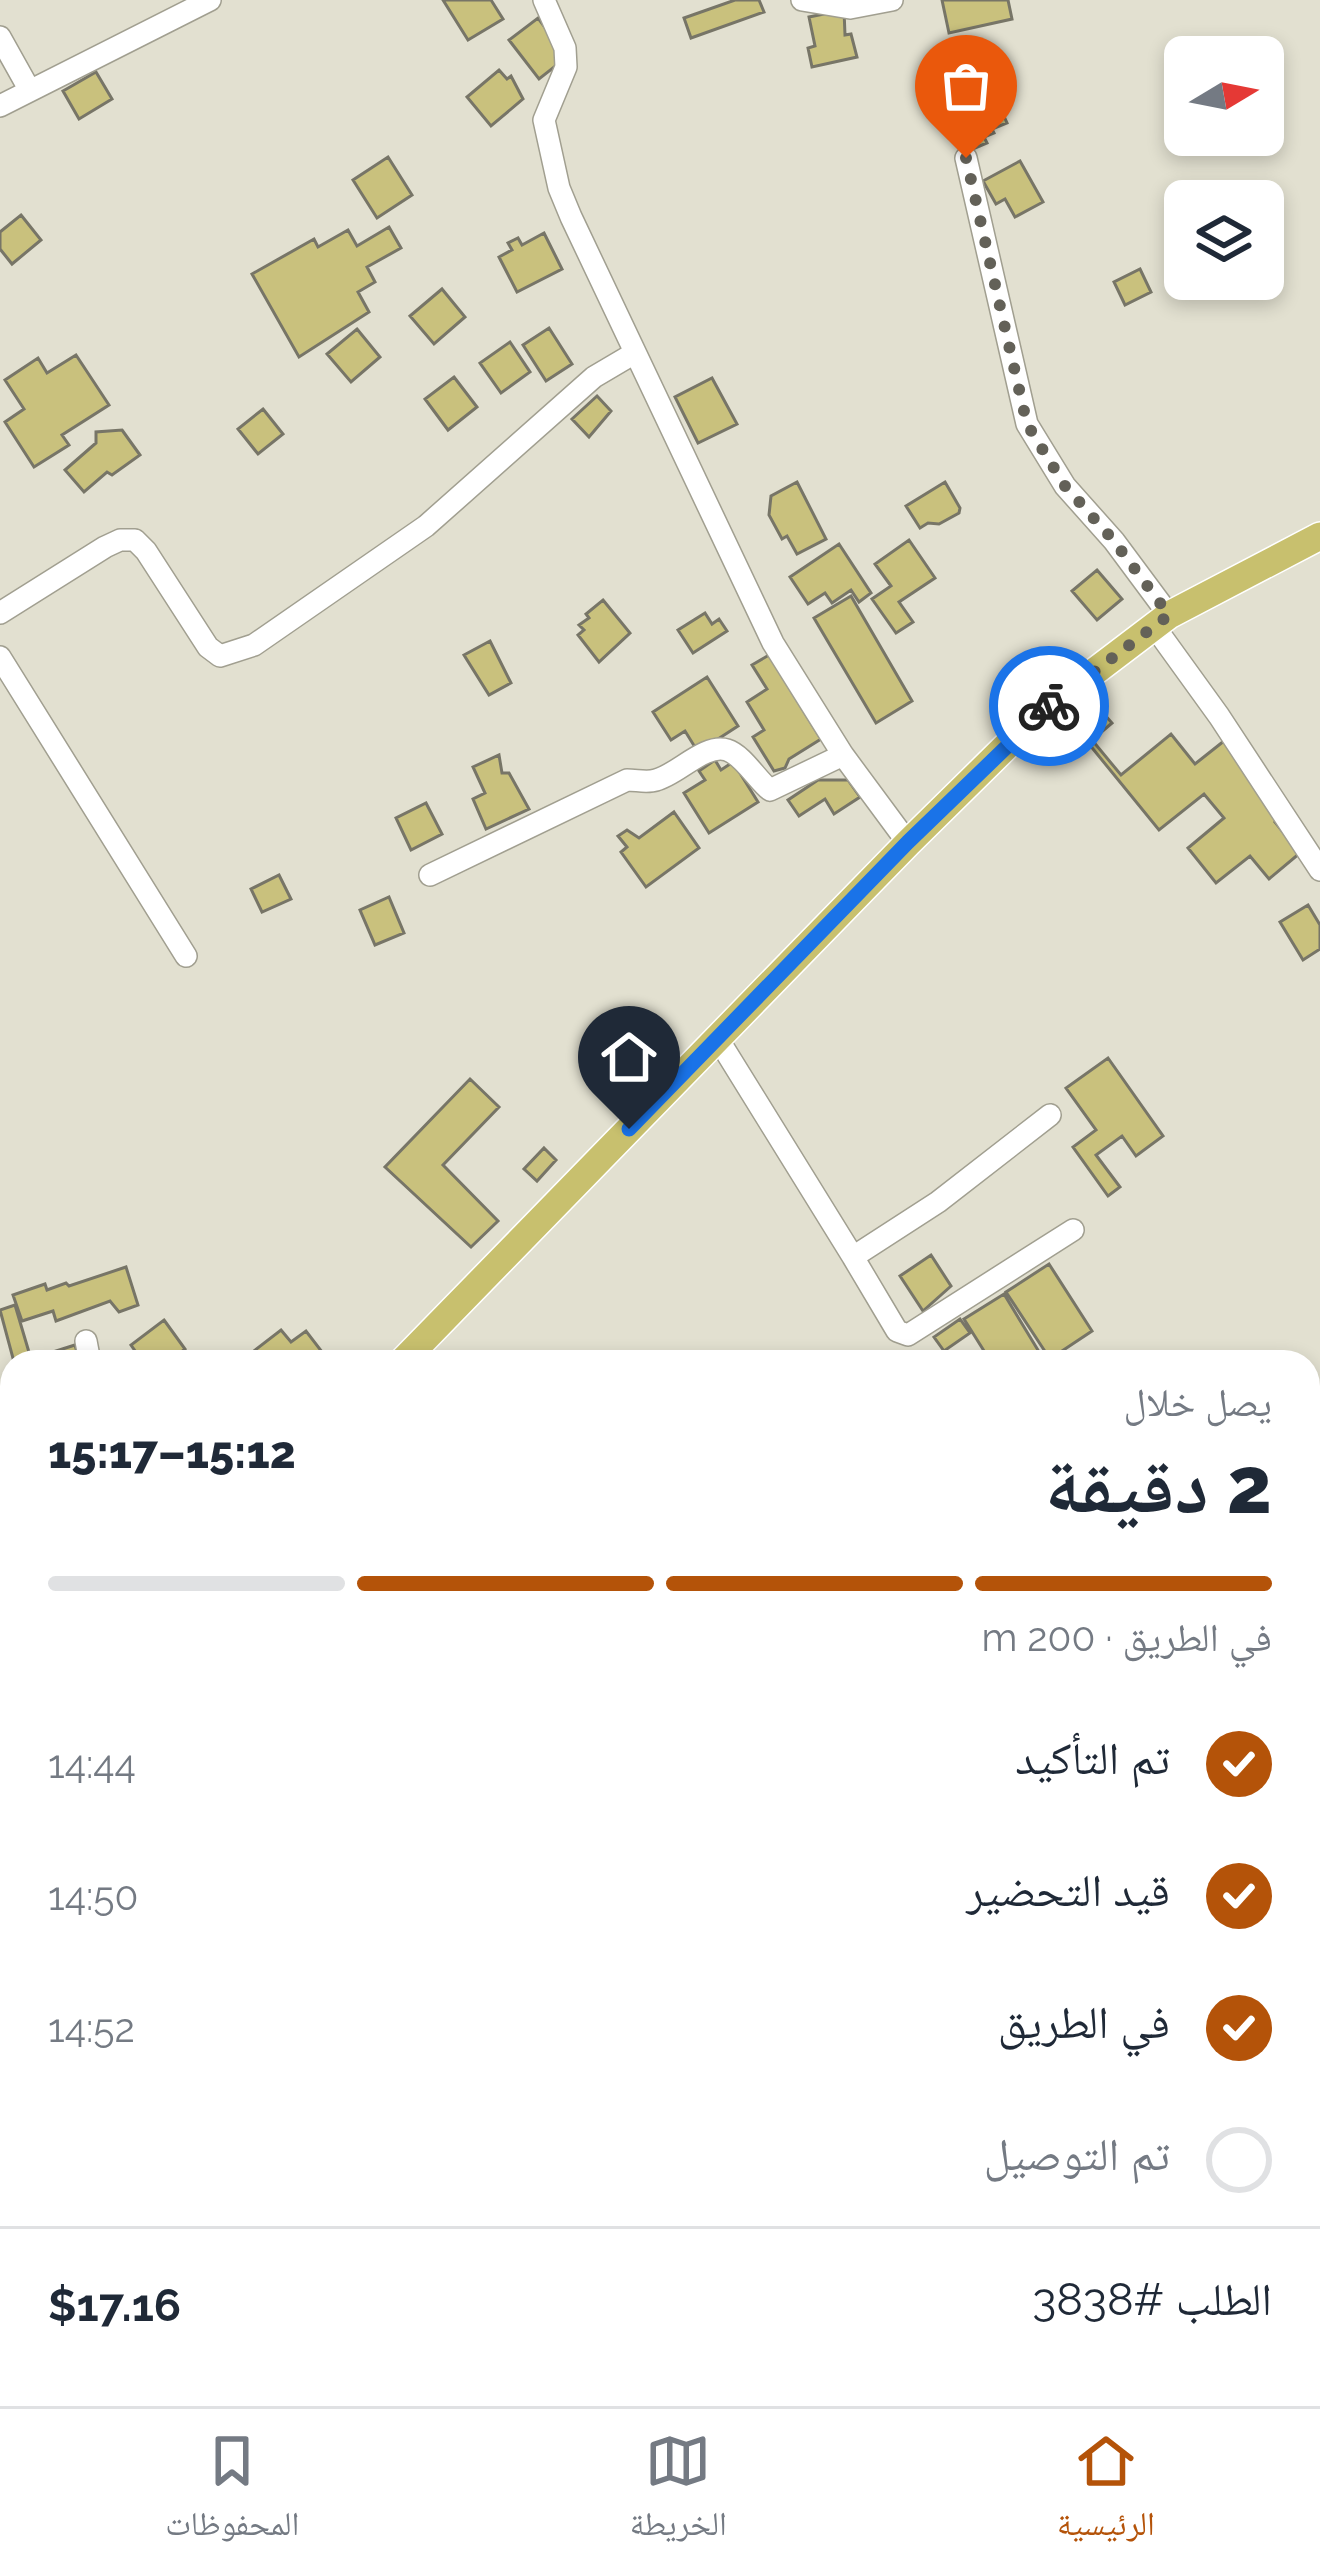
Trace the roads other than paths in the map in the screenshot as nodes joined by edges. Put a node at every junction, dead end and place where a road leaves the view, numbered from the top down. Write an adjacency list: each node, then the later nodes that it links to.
1 (210, 0): 6 (street)
2 (544, 0): 9 (street)
3 (802, 0): 4 (street)
4 (892, 0)
5 (0, 37): 6 (street)
6 (29, 89): 7 (street)
7 (0, 106)
8 (966, 158): 12 (street)
9 (633, 353): 11 (street); 14 (street)
10 (1320, 536): 12 (main road)
11 (0, 613)
12 (1161, 621): 15 (main road); 16 (street)
13 (0, 657): 18 (street)
14 (844, 754): 15 (street); 17 (street)
15 (908, 842): 19 (main road)
16 (1320, 870)
17 (430, 875)
18 (186, 956)
19 (718, 1039): 22 (street); 23 (main road)
20 (1050, 1114): 22 (street)
21 (1072, 1230): 22 (street)
22 (853, 1257)
23 (414, 1350)

